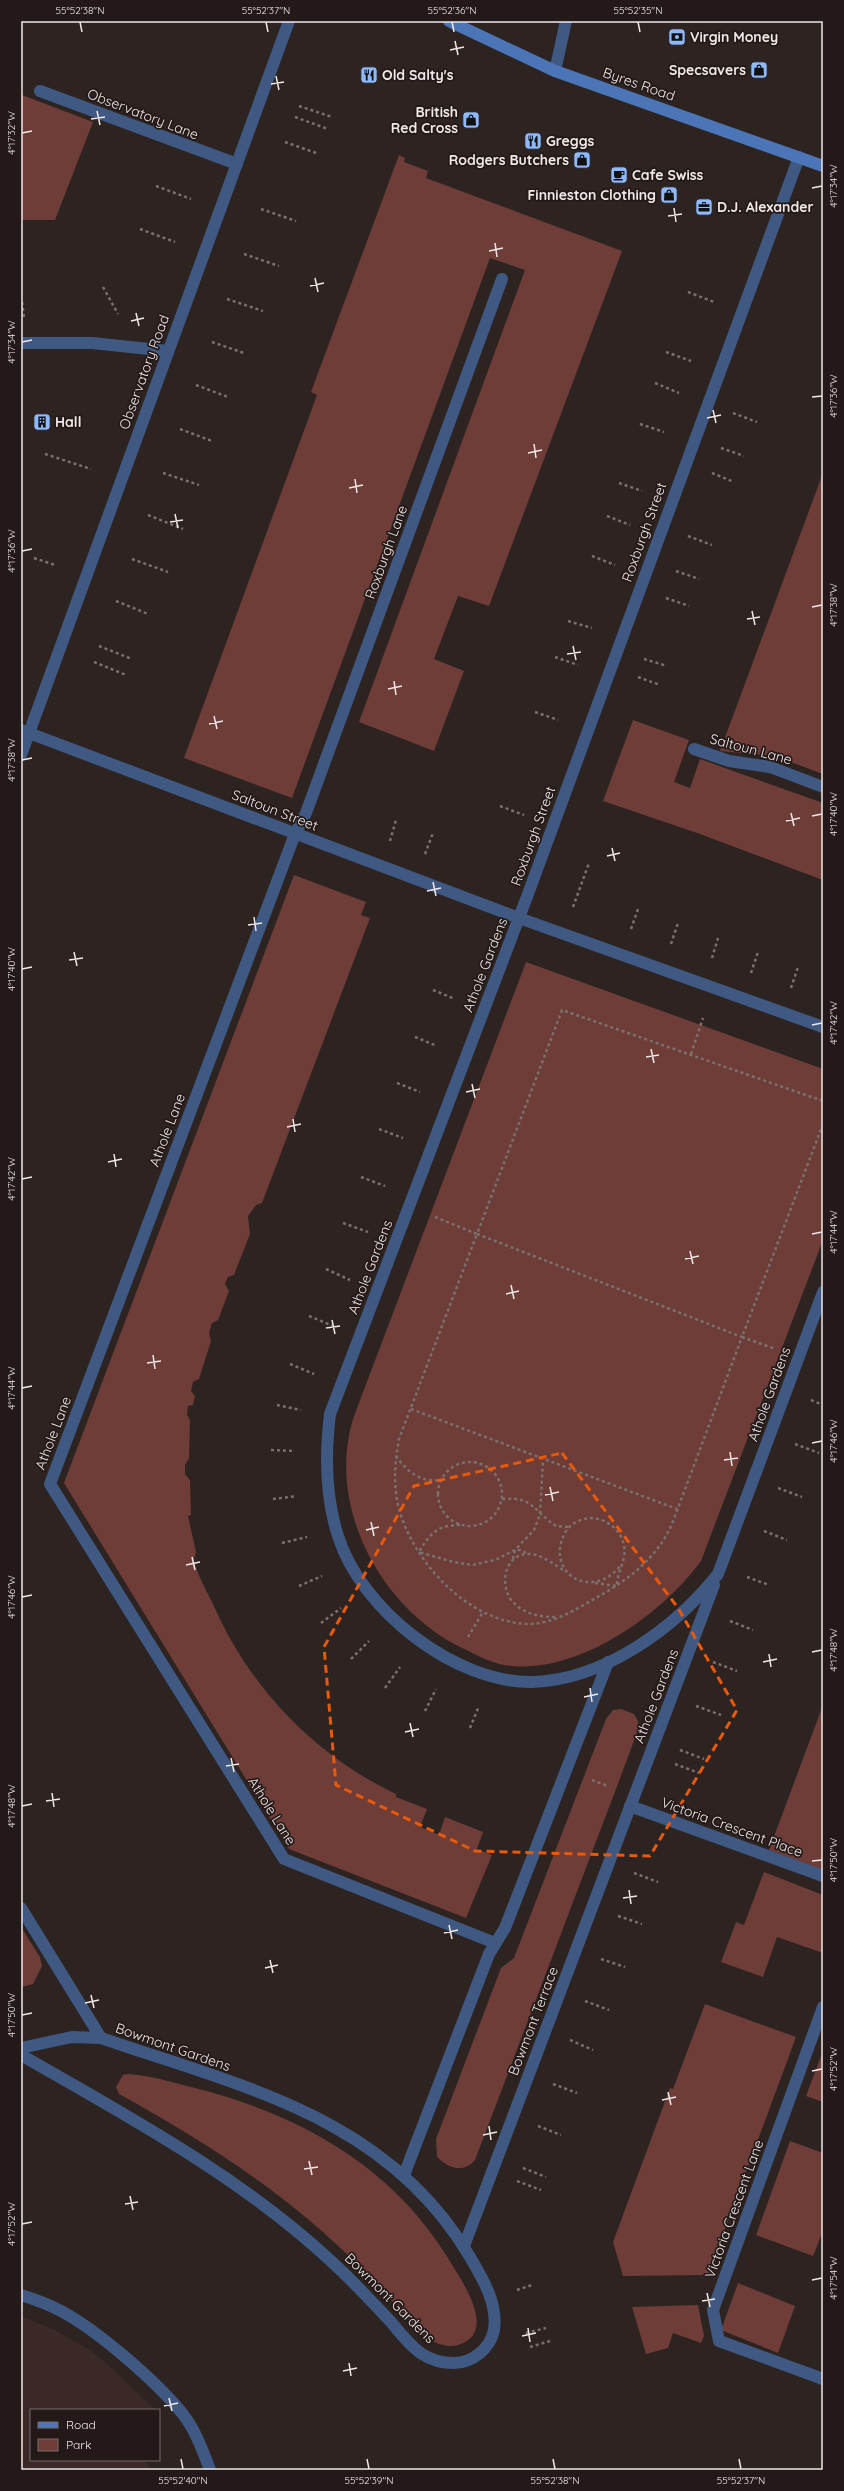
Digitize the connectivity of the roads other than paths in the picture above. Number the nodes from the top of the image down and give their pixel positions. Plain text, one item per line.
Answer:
1 (289, 21) edge
2 (449, 21) edge
3 (566, 21) edge
4 (555, 71) junction
5 (40, 91) dead end
6 (799, 157) junction
7 (237, 164) junction
8 (823, 166) edge
9 (502, 279) dead end
10 (21, 343) edge
11 (168, 351) junction
12 (25, 732) edge
13 (694, 749) dead end
14 (21, 755) edge
15 (823, 787) edge
16 (295, 834) junction
17 (519, 918) junction
18 (823, 1027) edge
19 (823, 1292) edge
20 (718, 1574) junction
21 (608, 1662) junction
22 (630, 1806) junction
23 (823, 1876) edge
24 (21, 1908) edge
25 (495, 1943) junction
26 (823, 2007) edge
27 (101, 2038) junction
28 (21, 2048) edge
29 (21, 2055) edge
30 (404, 2175) junction
31 (464, 2246) junction
32 (21, 2295) edge
33 (823, 2379) edge
34 (210, 2470) edge

1 - 7 street, Observatory Road
2 - 4 main road, Byres Road
3 - 4 street
4 - 6 main road, Byres Road
5 - 7 street, Observatory Lane
6 - 8 main road, Byres Road
6 - 17 street, Roxburgh Street
7 - 11 street, Observatory Road
9 - 16 street, Roxburgh Lane
10 - 11 street
11 - 12 street, Observatory Road
12 - 14 street, Observatory Road
12 - 16 street, Saltoun Street
13 - 15 street, Saltoun Lane
16 - 17 street, Saltoun Street
16 - 25 street, Athole Lane
17 - 18 street, Athole Gardens
17 - 21 street, Athole Gardens
19 - 20 street, Athole Gardens
20 - 21 street, Athole Gardens
20 - 22 street, Athole Gardens
21 - 25 street
22 - 23 street, Victoria Crescent Place
22 - 31 street, Bowmont Terrace
24 - 27 street
25 - 30 street
26 - 33 street, Victoria Crescent Lane
27 - 28 street, Bowmont Gardens
27 - 30 street, Bowmont Gardens
29 - 31 street, Bowmont Gardens
30 - 31 street, Bowmont Gardens
32 - 34 street

